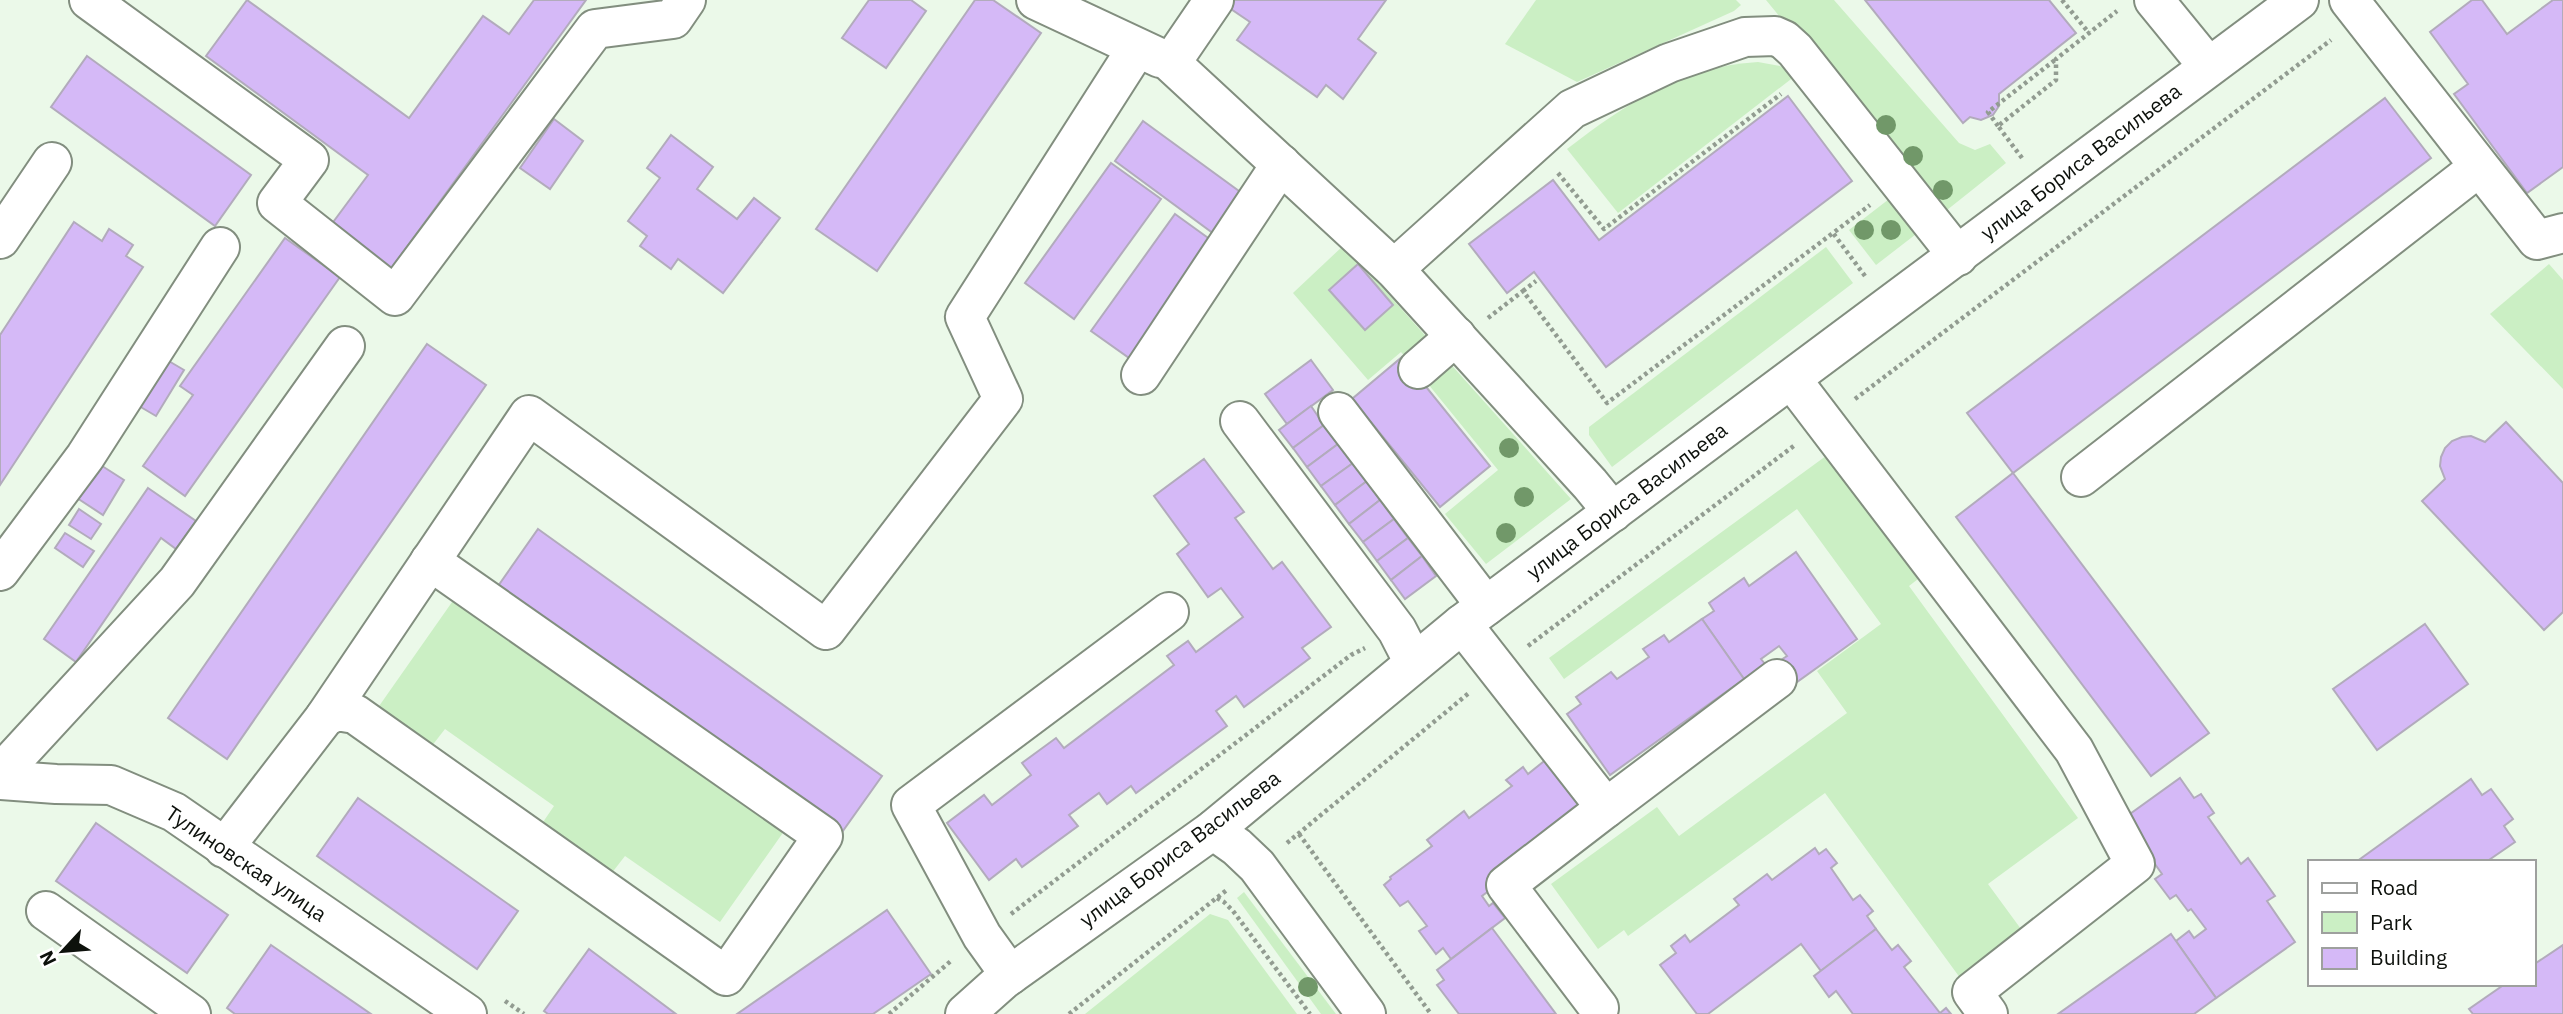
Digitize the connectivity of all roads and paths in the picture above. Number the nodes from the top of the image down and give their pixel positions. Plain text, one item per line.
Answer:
1 (89, 0) edge
2 (685, 0) edge
3 (1035, 0) edge
4 (1214, 0) edge
5 (2062, 0) edge
6 (2298, 0) edge
7 (2137, 4) edge
8 (2356, 8) edge
9 (2089, 33) junction
10 (1137, 48) junction
11 (2056, 59) junction
12 (1171, 64) junction
13 (2208, 66) junction
14 (1781, 93) dead end
15 (1998, 126) junction
16 (1533, 144) junction
17 (52, 162) dead end
18 (1281, 164) junction
19 (2029, 167) dead end
20 (2479, 167) junction
21 (1873, 203) dead end
22 (1833, 233) junction
23 (2563, 233) edge
24 (0, 239) edge
25 (220, 247) dead end
26 (1958, 256) junction
27 (1394, 269) junction
28 (1536, 281) dead end
29 (1872, 285) dead end
30 (1523, 290) junction
31 (1458, 338) junction
32 (345, 346) dead end
33 (1418, 369) dead end
34 (1141, 375) dead end
35 (1792, 380) junction
36 (1338, 412) dead end
37 (1240, 421) dead end
38 (1825, 422) junction
39 (2081, 477) dead end
40 (1613, 512) junction
41 (430, 561) junction
42 (0, 571) edge
43 (1170, 612) dead end
44 (1474, 615) junction
45 (1414, 663) junction
46 (1497, 669) junction
47 (1777, 679) dead end
48 (325, 717) junction
49 (0, 774) edge
50 (0, 780) edge
51 (1606, 808) junction
52 (1213, 830) junction
53 (1299, 834) junction
54 (224, 848) junction
55 (1257, 866) junction
56 (1217, 898) junction
57 (46, 911) dead end
58 (1010, 975) junction
59 (1599, 1012) edge
60 (191, 1014) edge
61 (467, 1014) edge
62 (965, 1014) edge
63 (1069, 1014) edge
64 (1310, 1014) edge
65 (1366, 1014) edge
66 (1431, 1014) edge
67 (1988, 1014) edge

1 - 2 street
3 - 10 street
4 - 12 street
5 - 9 path
6 - 13 street, улица Бориса Васильева
7 - 9 path
7 - 13 street
8 - 20 street
8 - 38 path
9 - 11 path
10 - 12 street
10 - 41 street
11 - 15 path
11 - 15 path
12 - 18 street
13 - 26 street, улица Бориса Васильева
14 - 16 path
15 - 19 path
16 - 26 street
16 - 27 street
17 - 24 street
18 - 27 street
18 - 34 street
20 - 23 street
20 - 39 street
21 - 22 path
22 - 29 path
22 - 30 path
25 - 42 street
26 - 35 street, улица Бориса Васильева
27 - 31 street
28 - 30 path
30 - 31 path
31 - 33 street
31 - 40 street
32 - 49 street
35 - 38 street
35 - 40 street, улица Бориса Васильева
36 - 44 street
37 - 45 street
38 - 46 path
38 - 67 street
40 - 44 street, улица Бориса Васильева
41 - 48 street
41 - 48 street
43 - 58 street
44 - 45 street, улица Бориса Васильева
44 - 46 street
45 - 52 street, улица Бориса Васильева
46 - 51 street
46 - 53 path
47 - 51 street
48 - 54 street
50 - 54 street, Тулиновская улица
51 - 59 street
52 - 55 street
52 - 58 street, улица Бориса Васильева
53 - 55 path
53 - 66 path
54 - 61 street, Тулиновская улица
55 - 56 path
55 - 65 street
56 - 63 path
56 - 64 path
57 - 60 street
58 - 62 street, улица Бориса Васильева

